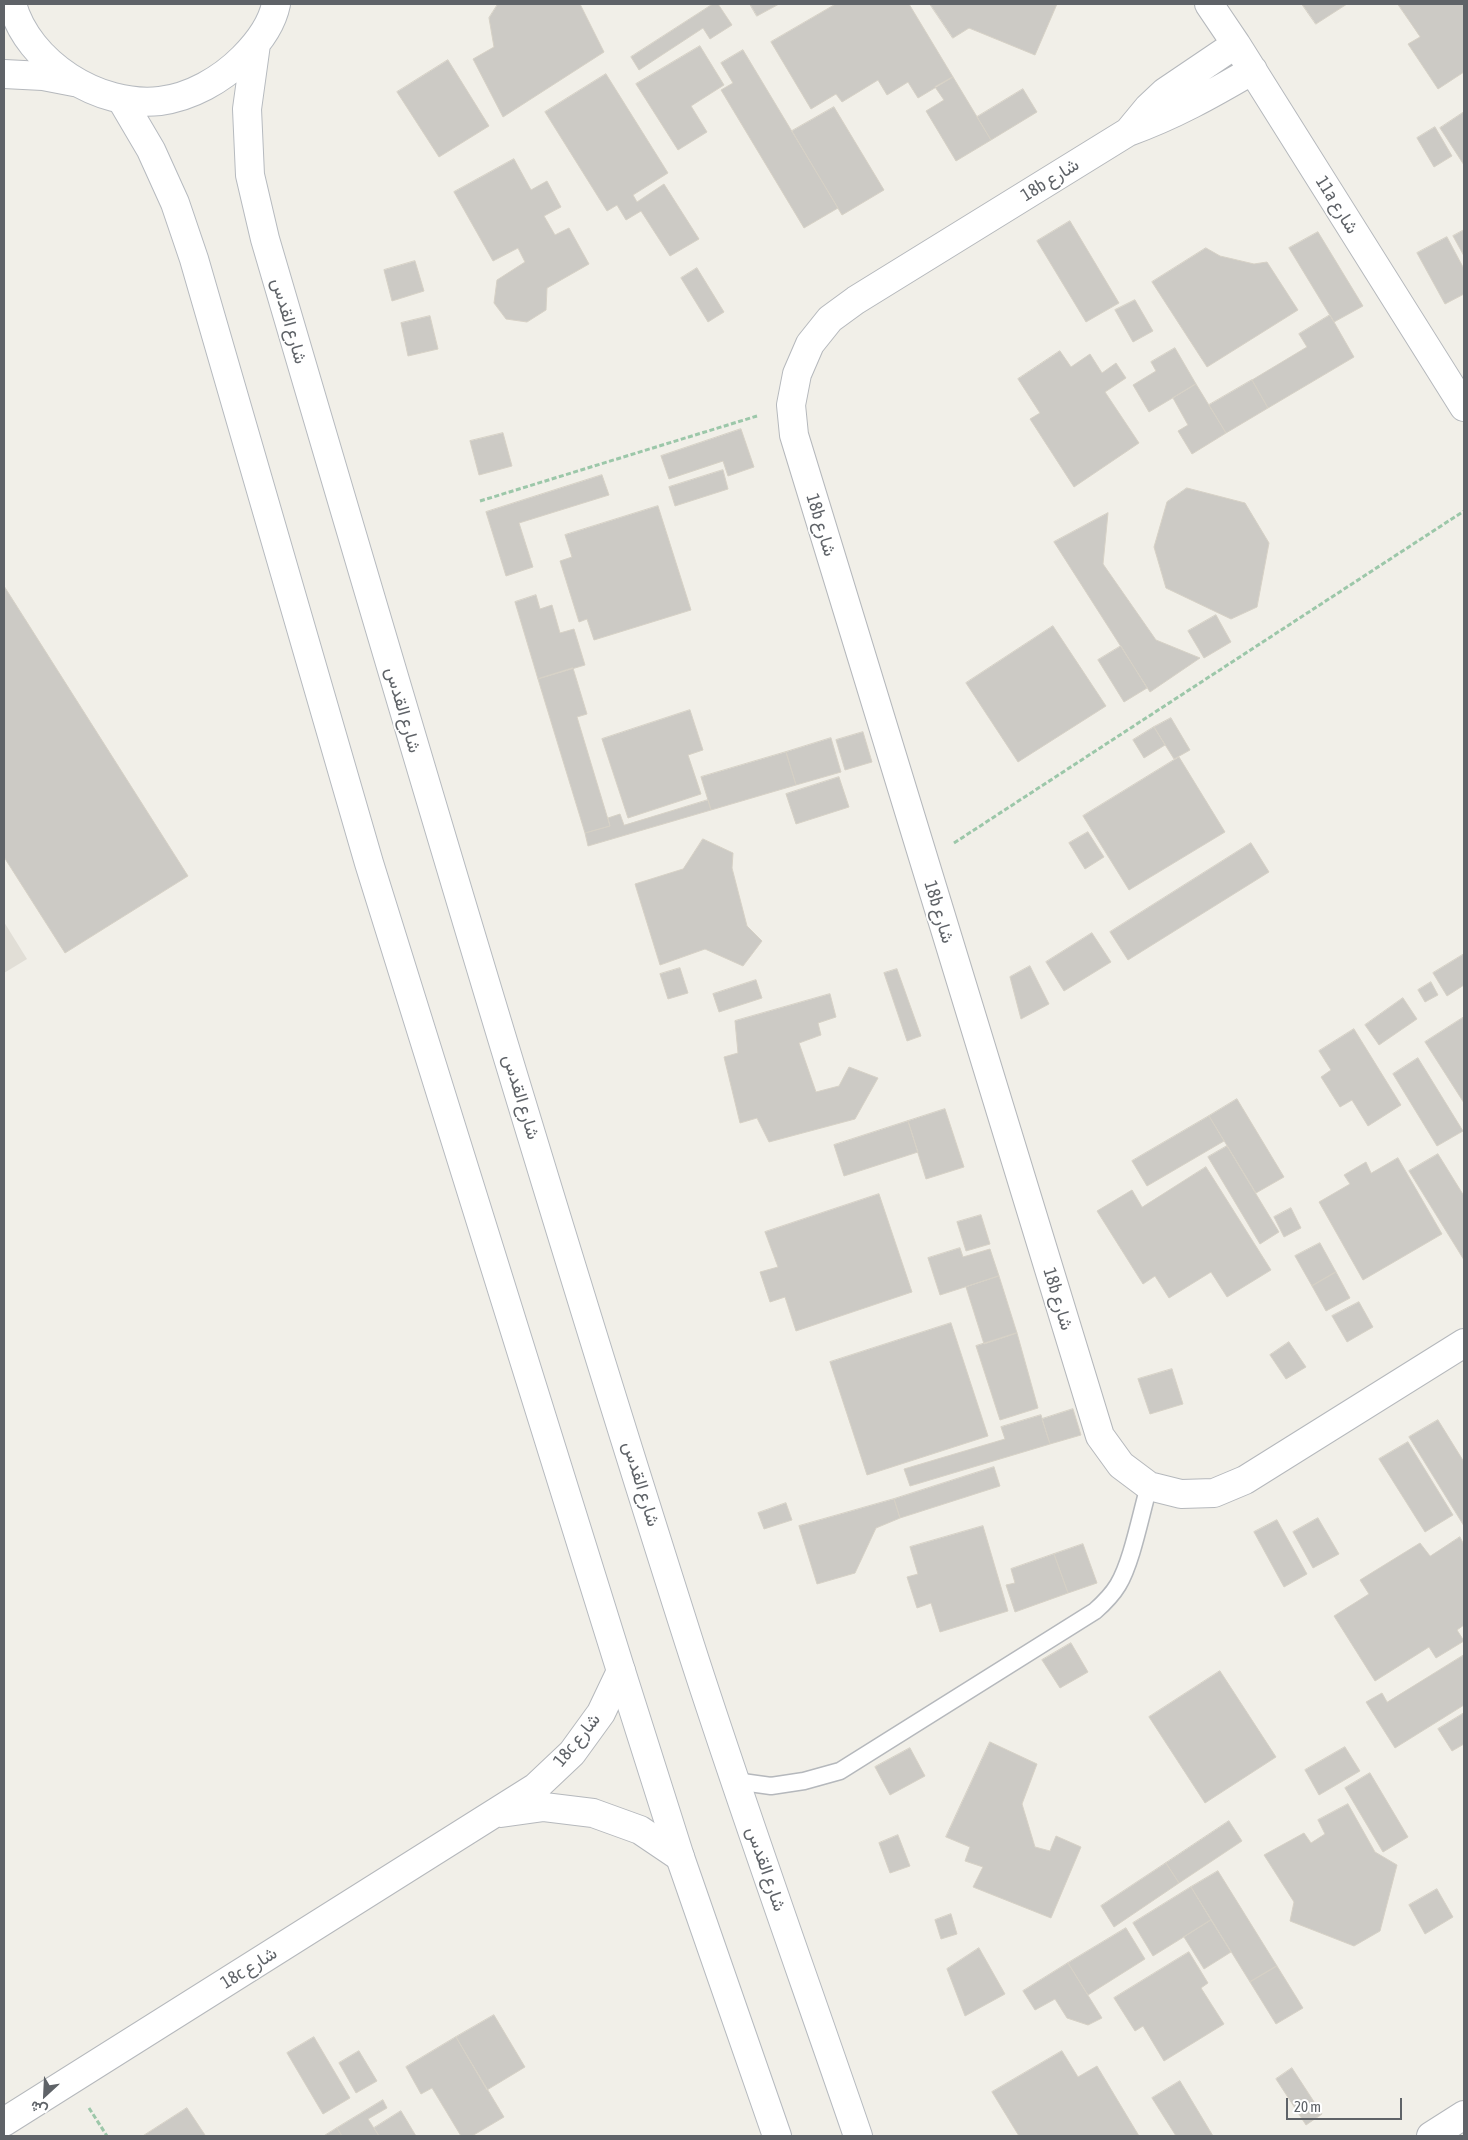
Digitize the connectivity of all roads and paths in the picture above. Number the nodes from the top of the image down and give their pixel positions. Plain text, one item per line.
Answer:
1 (12, 4) edge
2 (1209, 4) edge
3 (277, 5) edge
4 (256, 44) junction
5 (1236, 44) junction
6 (1252, 70) junction
7 (4, 74) edge
8 (74, 82) junction
9 (121, 99) junction
10 (1128, 132) junction
11 (791, 405) junction
12 (1464, 407) edge
13 (480, 501) dead end
14 (1464, 511) edge
15 (924, 863) junction
16 (1464, 1343) edge
17 (1149, 1486) junction
18 (621, 1671) junction
19 (735, 1781) junction
20 (495, 1814) junction
21 (680, 1857) junction
22 (1464, 2115) edge
23 (4, 2122) edge
24 (777, 2136) edge
25 (858, 2136) edge
26 (1431, 2136) edge

1 - 8 main road
2 - 5 main road, 11a شارع
3 - 4 main road
4 - 9 main road
4 - 19 main road, شارع القدس
5 - 6 main road, 11a شارع
5 - 10 main road, 18b شارع
6 - 10 main road, 18b شارع
6 - 12 main road, 11a شارع
7 - 8 main road
8 - 9 main road
9 - 18 main road
10 - 11 main road, 18b شارع
11 - 13 path
11 - 15 main road, 18b شارع
14 - 15 path
15 - 17 main road, 18b شارع
16 - 17 main road, 18b شارع
17 - 19 lane
18 - 20 main road, 18c شارع
18 - 21 main road
19 - 25 main road, شارع القدس
20 - 21 main road, 18c شارع
20 - 23 main road, 18c شارع
21 - 24 main road
22 - 26 main road

